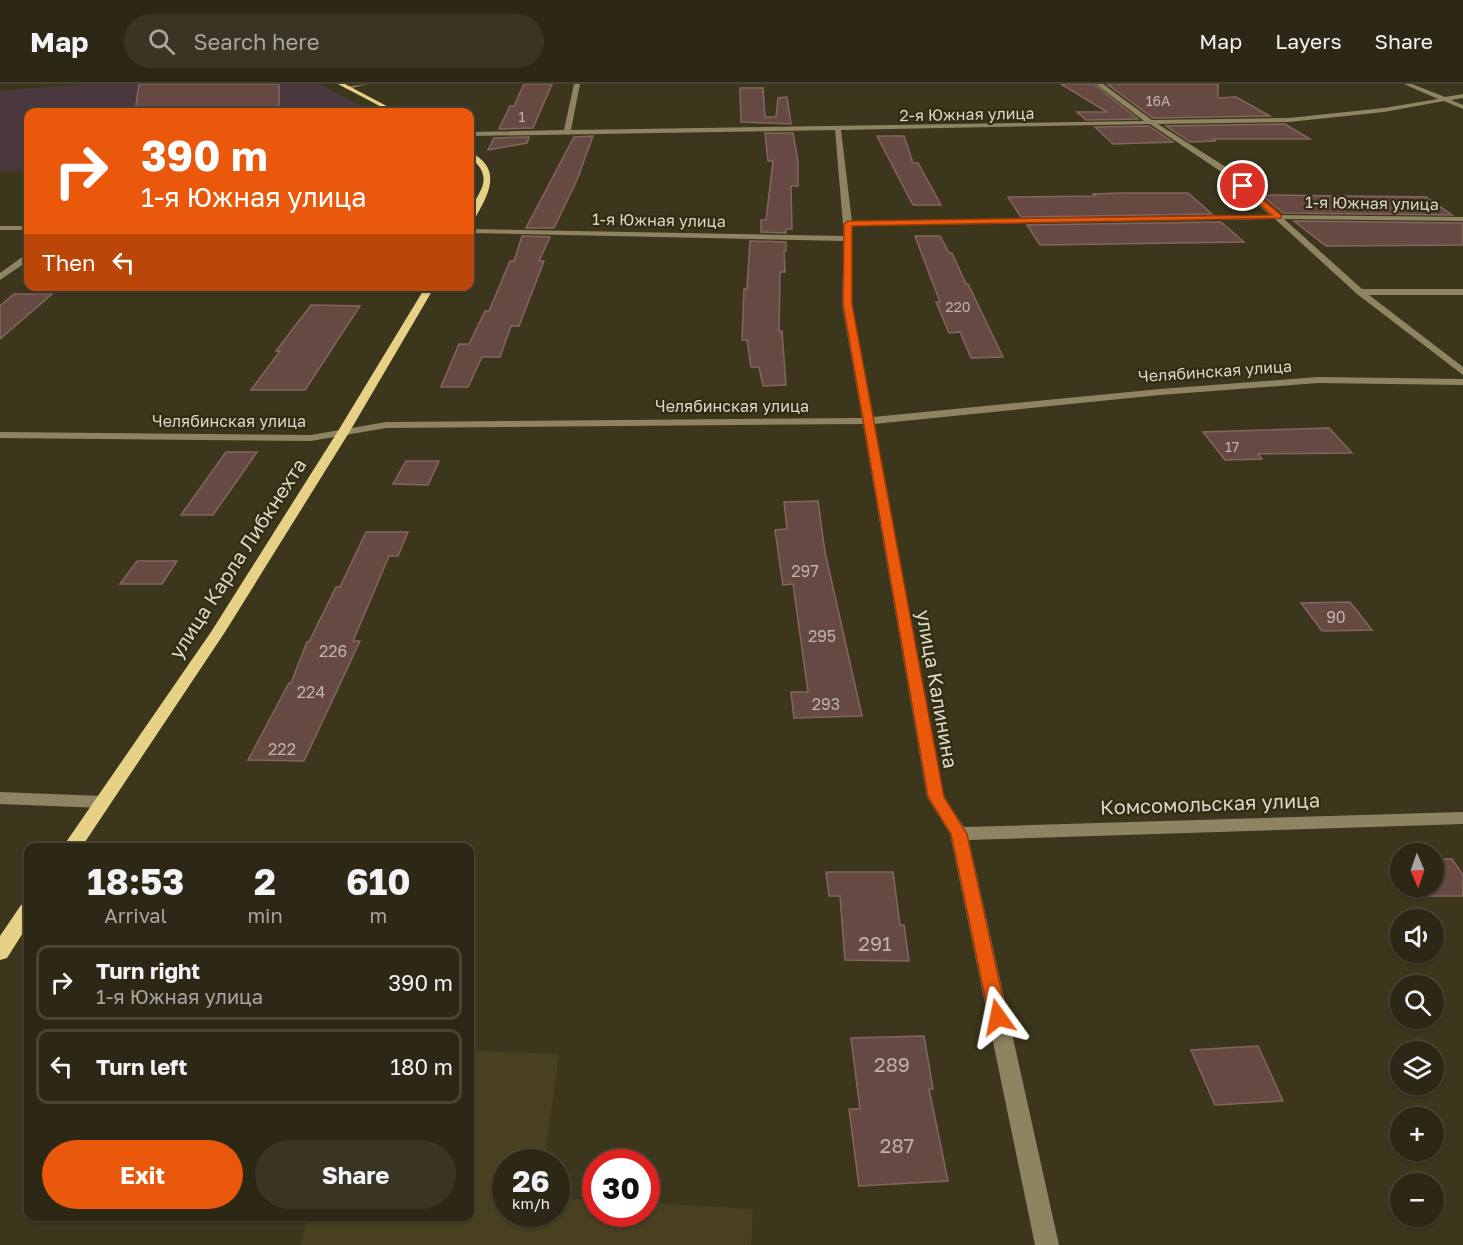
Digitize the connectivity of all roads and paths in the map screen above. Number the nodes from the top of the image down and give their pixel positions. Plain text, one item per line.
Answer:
1 (365, 84) edge
2 (577, 84) edge
3 (1099, 84) edge
4 (1407, 84) edge
5 (344, 86) edge
6 (1463, 96) edge
7 (1446, 98) junction
8 (1463, 106) edge
9 (387, 108) edge
10 (1155, 124) junction
11 (838, 130) junction
12 (567, 132) junction
13 (474, 134) edge
14 (474, 157) edge
15 (474, 212) edge
16 (1278, 217) junction
17 (1463, 219) edge
18 (0, 228) edge
19 (24, 228) edge
20 (474, 231) edge
21 (848, 231) junction
22 (24, 260) edge
23 (0, 277) edge
24 (428, 291) edge
25 (1360, 292) junction
26 (1463, 292) edge
27 (1463, 372) edge
28 (1463, 382) edge
29 (869, 421) junction
30 (344, 431) junction
31 (0, 435) edge
32 (0, 798) edge
33 (102, 802) junction
34 (1463, 818) edge
35 (959, 834) junction
36 (74, 843) edge
37 (24, 916) edge
38 (0, 952) edge
39 (1047, 1245) edge

1 - 5 street
2 - 12 street
3 - 10 street
4 - 7 street
5 - 9 main road
6 - 7 street, 2-я Южная улица
7 - 8 street
7 - 10 street, 2-я Южная улица
10 - 11 street, 2-я Южная улица
10 - 16 street
11 - 12 street, 2-я Южная улица
11 - 21 street, улица Калинина
12 - 13 street, 2-я Южная улица
14 - 15 main road
16 - 17 street, 1-я Южная улица
16 - 21 street, 1-я Южная улица
16 - 25 street
18 - 19 street
20 - 21 street, 1-я Южная улица
21 - 29 street, улица Калинина
22 - 23 street
24 - 30 main road, улица Карла Либкнехта
25 - 26 street
25 - 27 street
28 - 29 street, Челябинская улица
29 - 30 street, Челябинская улица
29 - 35 street, улица Калинина
30 - 31 street, Челябинская улица
30 - 33 main road, улица Карла Либкнехта
32 - 33 street
33 - 36 main road, улица Карла Либкнехта
34 - 35 street, Комсомольская улица
35 - 39 street, улица Калинина
37 - 38 main road

